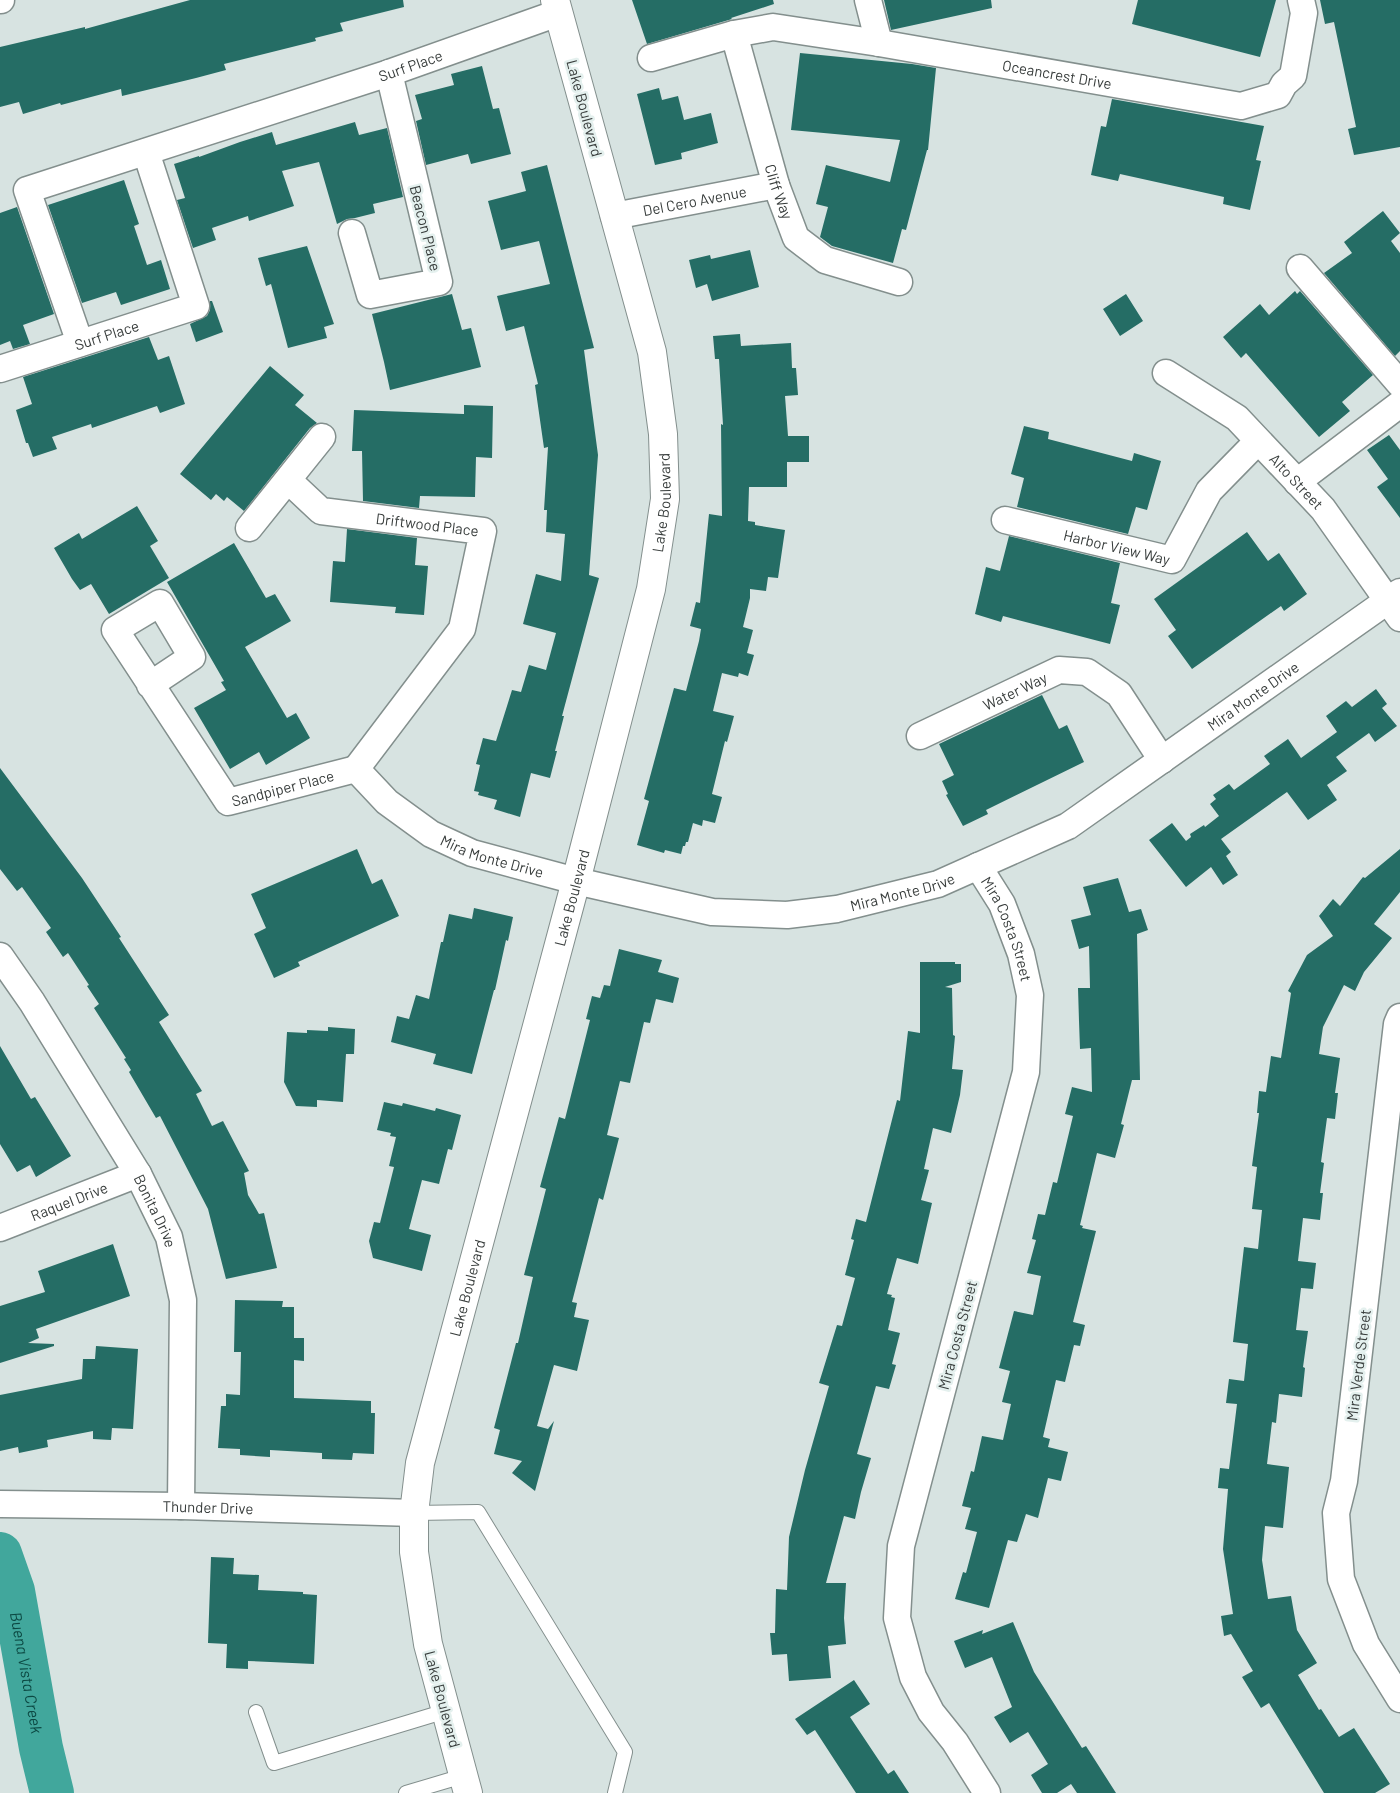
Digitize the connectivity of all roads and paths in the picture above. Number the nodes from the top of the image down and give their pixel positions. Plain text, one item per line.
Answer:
1 (868, 0) edge
2 (1301, 0) edge
3 (556, 6) edge
4 (734, 34) junction
5 (879, 43) junction
6 (652, 58) dead end
7 (389, 73) junction
8 (146, 152) junction
9 (776, 185) junction
10 (614, 216) junction
11 (352, 233) dead end
12 (1300, 268) dead end
13 (899, 282) dead end
14 (80, 343) junction
15 (0, 369) edge
16 (1166, 373) dead end
17 (1400, 384) edge
18 (1400, 404) edge
19 (322, 437) dead end
20 (1258, 440) junction
21 (288, 481) junction
22 (1297, 482) junction
23 (1005, 520) dead end
24 (249, 528) dead end
25 (1396, 603) edge
26 (150, 685) dead end
27 (920, 736) dead end
28 (1162, 760) junction
29 (356, 769) junction
30 (978, 866) junction
31 (576, 881) junction
32 (0, 956) edge
33 (1400, 1017) edge
34 (138, 1174) junction
35 (0, 1228) edge
36 (2, 1504) edge
37 (180, 1506) junction
38 (414, 1513) junction
39 (1400, 1699) edge
40 (446, 1711) junction
41 (256, 1712) dead end
42 (466, 1784) edge
43 (406, 1793) edge
44 (615, 1793) edge
45 (987, 1793) edge

1 - 5 street
2 - 5 street, Oceancrest Drive
3 - 7 street, Surf Place
3 - 10 main road, Lake Boulevard
4 - 5 street, Oceancrest Drive
4 - 6 street, Oceancrest Drive
4 - 9 street, Cliff Way
7 - 8 street, Surf Place
7 - 11 street, Beacon Place
8 - 14 street, Surf Place
8 - 14 street, Surf Place
9 - 10 street, Del Cero Avenue
9 - 13 street, Cliff Way
10 - 31 main road, Lake Boulevard
12 - 17 street
14 - 15 street
16 - 20 street, Alto Street
18 - 22 street
19 - 21 street
20 - 22 street, Alto Street
20 - 23 street, Harbor View Way
21 - 24 street
21 - 29 street, Driftwood Place
22 - 25 street, Alto Street
25 - 28 street, Mira Monte Drive
26 - 29 street, Sandpiper Place
27 - 28 street, Water Way
28 - 30 street, Mira Monte Drive
29 - 31 street, Mira Monte Drive
30 - 31 street, Mira Monte Drive
30 - 45 street, Mira Costa Street
31 - 38 main road, Lake Boulevard
32 - 34 street, Bonita Drive
33 - 39 street, Mira Verde Street
34 - 35 street, Raquel Drive
34 - 37 street, Bonita Drive
36 - 37 street, Thunder Drive
37 - 38 street, Thunder Drive
38 - 40 main road, Lake Boulevard
38 - 44 lane
40 - 41 lane
40 - 42 main road, Lake Boulevard
42 - 43 lane

